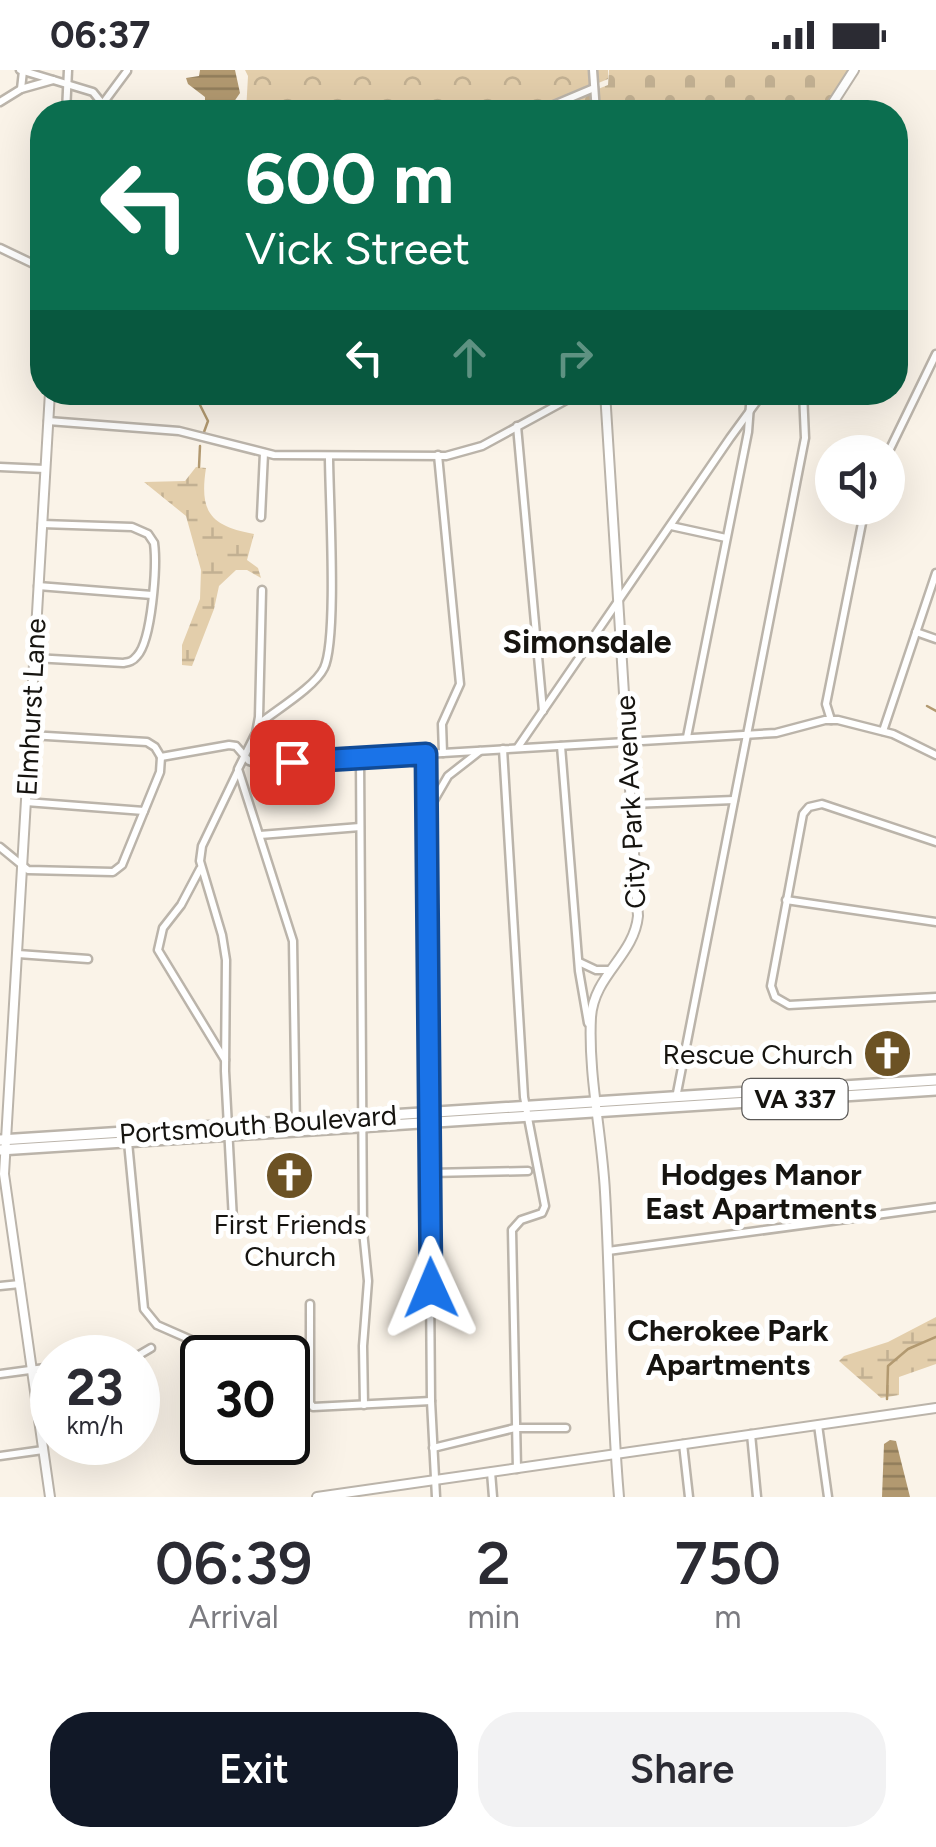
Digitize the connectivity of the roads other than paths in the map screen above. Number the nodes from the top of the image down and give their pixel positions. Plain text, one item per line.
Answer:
1 (22, 70) edge
2 (68, 70) edge
3 (594, 70) edge
4 (854, 70) edge
5 (127, 71) edge
6 (54, 80) junction
7 (68, 83) junction
8 (594, 88) junction
9 (20, 89) junction
10 (67, 100) edge
11 (102, 100) edge
12 (105, 100) edge
13 (566, 100) edge
14 (595, 100) edge
15 (835, 100) edge
16 (0, 102) edge
17 (0, 248) edge
18 (30, 262) edge
19 (936, 354) edge
20 (49, 405) edge
21 (557, 405) edge
22 (606, 405) edge
23 (752, 405) edge
24 (755, 405) edge
25 (804, 405) edge
26 (752, 409) junction
27 (48, 420) junction
28 (518, 426) junction
29 (896, 435) edge
30 (264, 454) junction
31 (329, 456) junction
32 (438, 456) junction
33 (0, 467) edge
34 (45, 468) junction
35 (261, 517) dead end
36 (42, 524) junction
37 (862, 525) edge
38 (671, 526) junction
39 (726, 538) junction
40 (936, 573) edge
41 (38, 586) junction
42 (262, 590) dead end
43 (152, 595) junction
44 (618, 604) junction
45 (916, 632) junction
46 (936, 639) edge
47 (34, 658) junction
48 (543, 712) junction
49 (831, 720) junction
50 (258, 724) junction
51 (883, 731) junction
52 (30, 734) junction
53 (746, 734) junction
54 (687, 738) junction
55 (627, 743) junction
56 (561, 746) junction
57 (518, 748) junction
58 (503, 749) junction
59 (480, 751) junction
60 (443, 753) junction
61 (426, 754) junction
62 (936, 755) edge
63 (246, 756) junction
64 (161, 757) junction
65 (360, 758) junction
66 (238, 770) junction
67 (734, 800) junction
68 (26, 802) junction
69 (631, 804) junction
70 (144, 812) junction
71 (426, 814) junction
72 (360, 827) junction
73 (260, 835) junction
74 (936, 842) edge
75 (0, 847) edge
76 (22, 866) junction
77 (200, 869) junction
78 (786, 900) junction
79 (936, 922) edge
80 (18, 954) junction
81 (88, 958) dead end
82 (578, 961) junction
83 (610, 970) junction
84 (936, 997) edge
85 (592, 1035) junction
86 (226, 1060) junction
87 (936, 1080) edge
88 (936, 1090) edge
89 (675, 1102) junction
90 (597, 1106) junction
91 (528, 1111) junction
92 (429, 1118) junction
93 (362, 1122) junction
94 (296, 1126) junction
95 (228, 1130) junction
96 (126, 1137) junction
97 (3, 1145) edge
98 (528, 1171) dead end
99 (430, 1174) junction
100 (936, 1208) edge
101 (233, 1220) dead end
102 (608, 1250) junction
103 (20, 1284) junction
104 (0, 1286) edge
105 (310, 1304) dead end
106 (180, 1335) edge
107 (30, 1355) edge
108 (30, 1369) edge
109 (0, 1374) edge
110 (431, 1401) junction
111 (364, 1405) junction
112 (936, 1408) edge
113 (818, 1425) junction
114 (515, 1428) junction
115 (566, 1428) dead end
116 (751, 1434) junction
117 (684, 1444) junction
118 (433, 1448) junction
119 (30, 1452) edge
120 (615, 1454) junction
121 (0, 1456) edge
122 (45, 1465) edge
123 (517, 1468) junction
124 (491, 1472) junction
125 (435, 1481) junction
126 (348, 1495) edge
127 (50, 1497) edge
128 (317, 1497) edge
129 (436, 1497) edge
130 (494, 1497) edge
131 (619, 1497) edge
132 (689, 1497) edge
133 (756, 1497) edge
134 (828, 1497) edge

1 - 6 street
1 - 9 street
2 - 7 street
3 - 8 street
4 - 15 street
5 - 12 street
6 - 7 street
6 - 9 street
7 - 10 street
7 - 11 street
8 - 13 street
8 - 14 street
9 - 16 street
17 - 18 street
19 - 29 street
20 - 27 street, Elmhurst Lane
21 - 28 street
22 - 44 street, City Park Avenue
23 - 26 street
24 - 26 street
25 - 53 street
26 - 38 street
26 - 39 street
27 - 30 street
27 - 34 street, Elmhurst Lane
28 - 32 street
28 - 48 street
30 - 31 street
30 - 35 street
31 - 32 street
31 - 50 street
32 - 60 street
33 - 34 street
34 - 36 street, Elmhurst Lane
36 - 41 street, Elmhurst Lane
36 - 43 street
37 - 49 street
38 - 39 street
38 - 44 street
39 - 54 street
40 - 45 street
41 - 43 street
41 - 47 street, Elmhurst Lane
42 - 50 street
43 - 47 street
44 - 48 street
44 - 55 street, City Park Avenue
45 - 46 street
45 - 51 street
47 - 52 street, Elmhurst Lane
48 - 57 street
49 - 51 street
49 - 53 street
50 - 63 street
51 - 62 street
52 - 64 street
52 - 68 street, Elmhurst Lane
53 - 54 street
53 - 67 street
54 - 55 street
55 - 56 street
55 - 69 street, City Park Avenue
56 - 57 street
56 - 82 street
57 - 58 street
58 - 59 street
58 - 91 street
59 - 60 street
59 - 71 street
60 - 61 street
61 - 65 street
61 - 71 street
63 - 64 street
63 - 65 street
63 - 66 street
64 - 70 street
65 - 72 street
66 - 73 street
66 - 77 street
67 - 69 street
67 - 89 street
68 - 70 street
68 - 76 street, Elmhurst Lane
69 - 83 street, City Park Avenue
70 - 76 street
71 - 92 street
72 - 73 street
72 - 93 street
73 - 94 street
74 - 78 street
75 - 76 street
76 - 80 street, Elmhurst Lane
77 - 86 street
77 - 86 street
78 - 79 street
78 - 84 street
80 - 81 street
80 - 97 street, Elmhurst Lane
82 - 83 street
82 - 85 street
83 - 85 street, City Park Avenue
85 - 90 street, City Park Avenue
86 - 95 street
87 - 89 main road, Portsmouth Boulevard / VA 337
88 - 89 main road, Portsmouth Boulevard / VA 337
89 - 90 main road, Portsmouth Boulevard / VA 337
90 - 91 main road, Portsmouth Boulevard / VA 337
90 - 102 street, City Park Avenue
91 - 92 main road, Portsmouth Boulevard / VA 337
91 - 114 street
92 - 93 main road, Portsmouth Boulevard / VA 337
92 - 99 street
93 - 94 main road, Portsmouth Boulevard / VA 337
93 - 111 street
94 - 95 main road, Portsmouth Boulevard / VA 337
95 - 96 main road, Portsmouth Boulevard / VA 337
95 - 101 street
96 - 97 main road, Portsmouth Boulevard / VA 337
96 - 106 street
97 - 103 street, Elmhurst Lane
98 - 99 street
99 - 110 street
100 - 102 street
102 - 120 street, City Park Avenue
103 - 104 street
103 - 107 street, Elmhurst Lane
105 - 111 street
108 - 109 street
110 - 111 street
110 - 118 street
112 - 113 street
113 - 116 street
113 - 134 street
114 - 115 street
114 - 118 street
114 - 123 street
116 - 117 street
116 - 133 street
117 - 120 street
117 - 132 street
118 - 125 street
119 - 121 street
120 - 123 street
120 - 131 street, City Park Avenue
122 - 127 street, Elmhurst Lane
123 - 124 street
124 - 125 street
124 - 130 street
125 - 126 street
125 - 129 street
126 - 128 street

